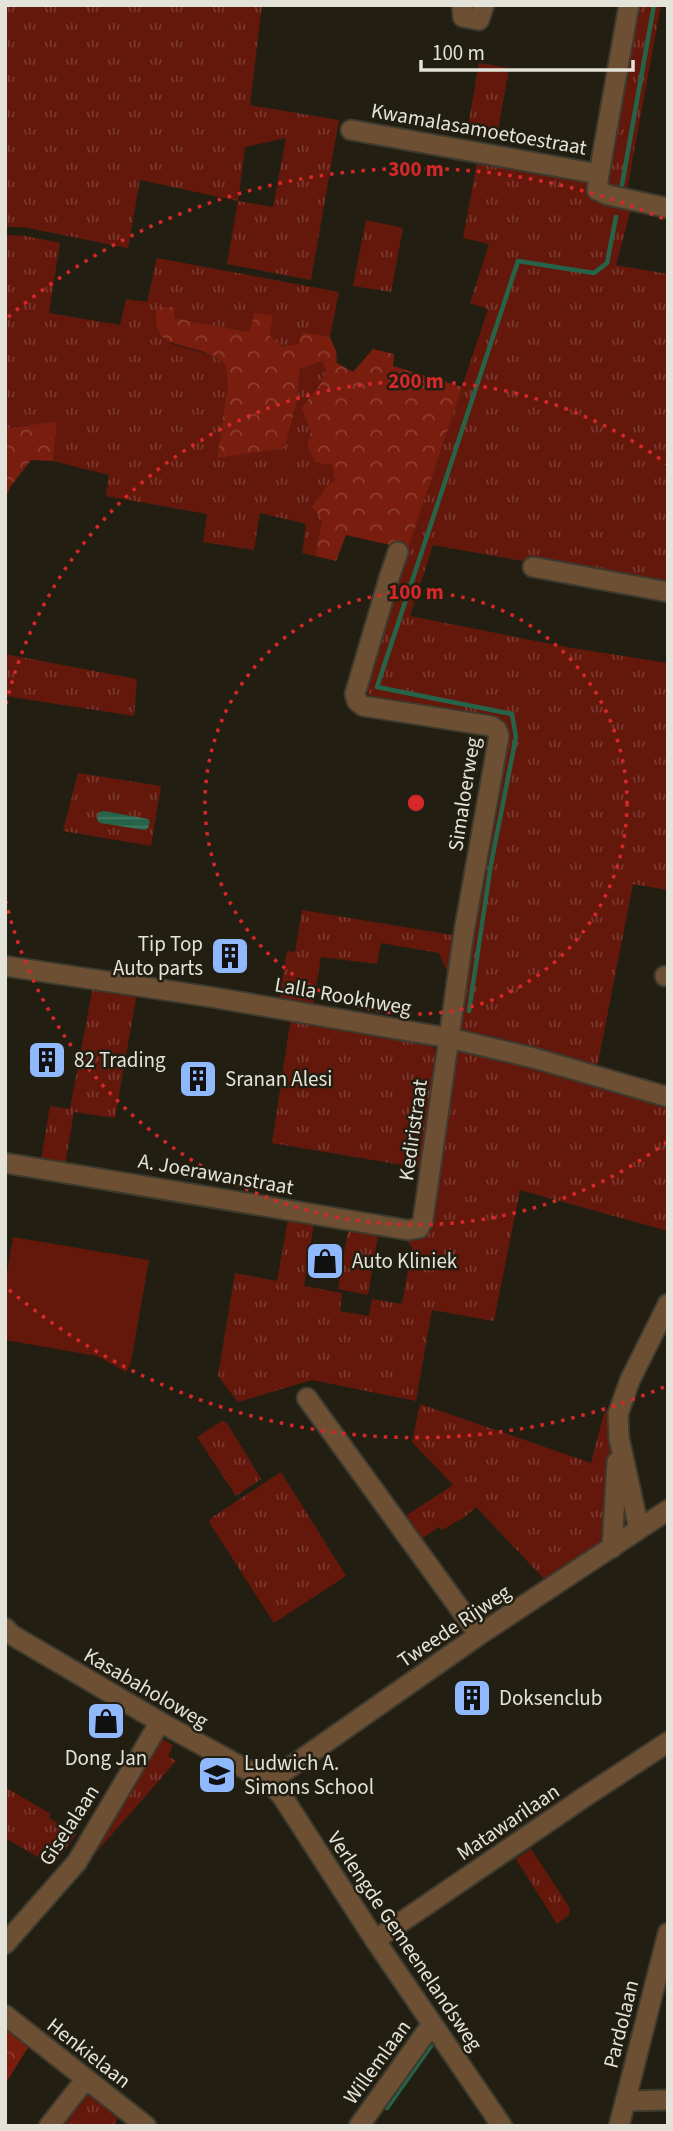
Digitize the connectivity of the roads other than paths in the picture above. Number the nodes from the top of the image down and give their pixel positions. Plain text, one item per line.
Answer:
1 (462, 5) edge
2 (484, 5) edge
3 (629, 5) edge
4 (351, 130) dead end
5 (598, 182) junction
6 (668, 208) edge
7 (398, 552) dead end
8 (533, 567) dead end
9 (668, 592) edge
10 (5, 966) edge
11 (449, 1038) junction
12 (668, 1097) edge
13 (5, 1163) edge
14 (419, 1228) joint
15 (668, 1304) edge
16 (307, 1398) dead end
17 (619, 1438) junction
18 (668, 1510) edge
19 (639, 1528) junction
20 (612, 1548) junction
21 (5, 1628) edge
22 (479, 1635) junction
23 (160, 1722) junction
24 (668, 1742) edge
25 (269, 1782) junction
26 (668, 1933) edge
27 (375, 1940) junction
28 (5, 1944) edge
29 (5, 2015) edge
30 (432, 2024) junction
31 (85, 2080) junction
32 (668, 2100) edge
33 (625, 2101) junction
34 (49, 2126) edge
35 (146, 2126) edge
36 (359, 2126) edge
37 (502, 2126) edge
38 (619, 2126) edge

1 - 2 street
3 - 5 street
4 - 5 street, Kwamalasamoetoestraat
5 - 6 street, Kwamalasamoetoestraat
7 - 11 street, Simaloerweg
8 - 9 street
10 - 11 street, Lalla Rookhweg
11 - 12 street, Lalla Rookhweg
11 - 14 street, Kediristraat
13 - 14 street, A. Joerawanstraat
15 - 17 street
16 - 22 street
17 - 19 street
17 - 20 street
18 - 19 street, Tweede Rijweg
19 - 20 street, Tweede Rijweg
20 - 22 street, Tweede Rijweg
21 - 23 street, Kasabaholoweg
22 - 25 street, Tweede Rijweg
23 - 25 street, Kasabaholoweg
23 - 28 street, Giselalaan
24 - 27 street, Matawarilaan
25 - 27 street, Verlengde Gemeenelandsweg
26 - 33 street, Pardolaan
27 - 30 street, Verlengde Gemeenelandsweg
29 - 31 street, Henkielaan
30 - 36 street, Willemlaan
30 - 37 street, Verlengde Gemeenelandsweg
31 - 34 street
31 - 35 street, Henkielaan
32 - 33 street
33 - 38 street, Pardolaan

